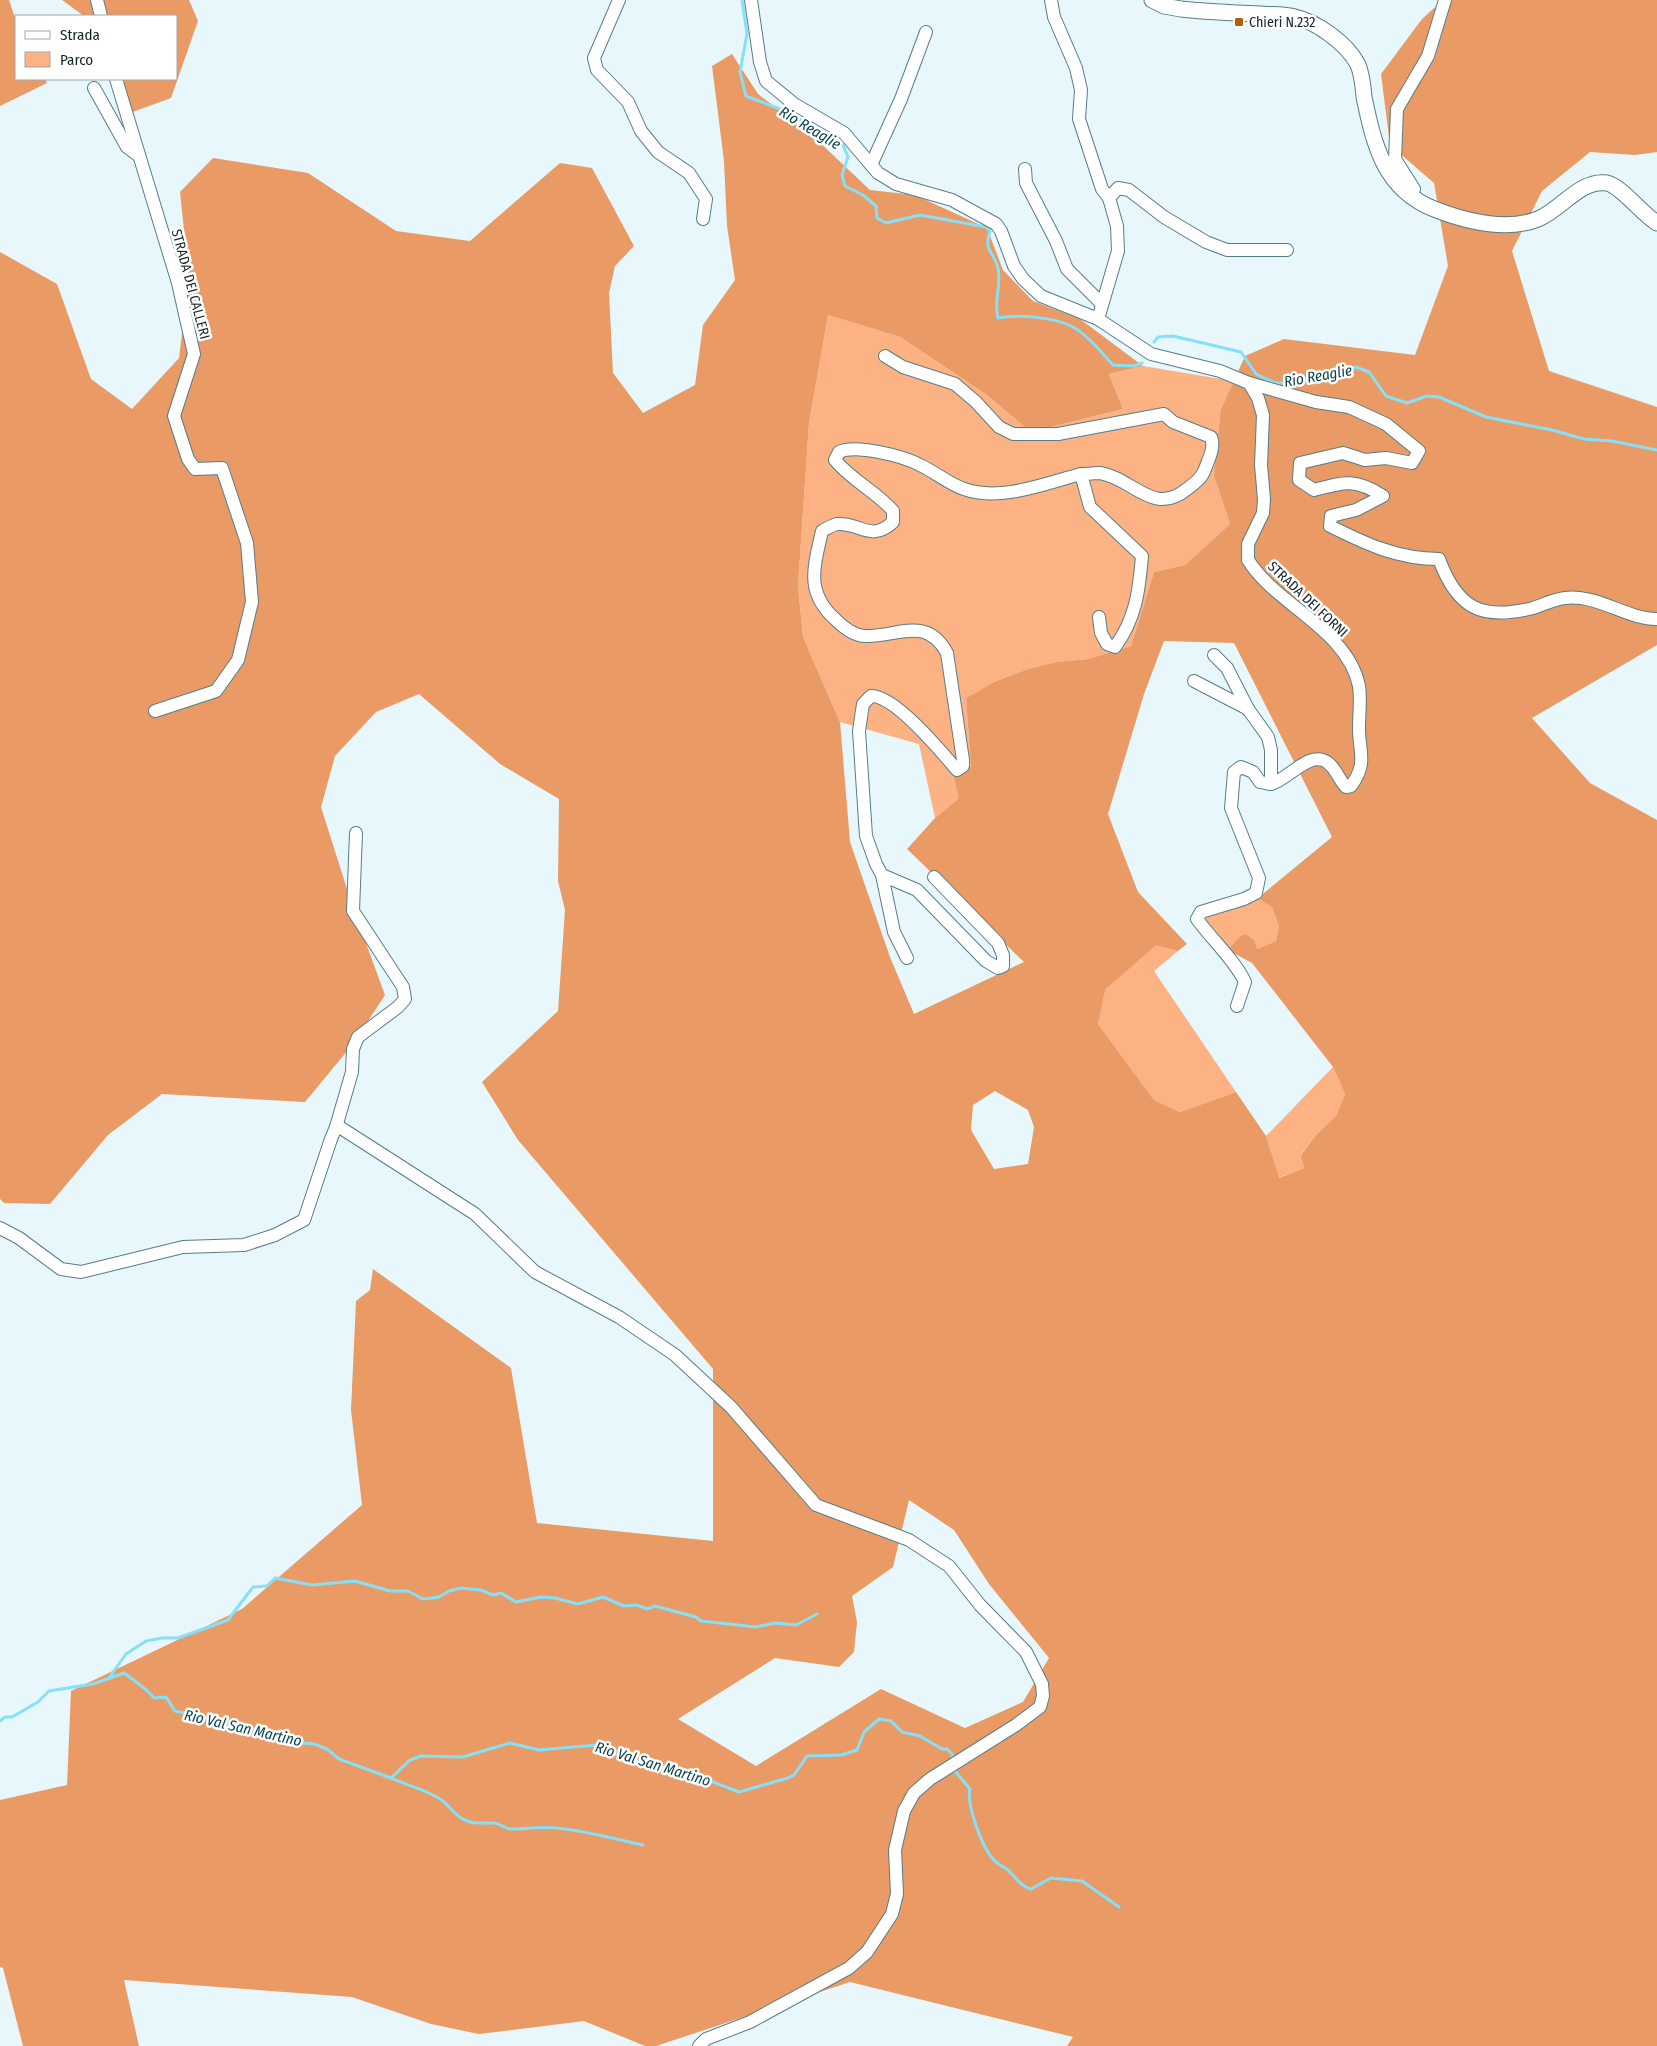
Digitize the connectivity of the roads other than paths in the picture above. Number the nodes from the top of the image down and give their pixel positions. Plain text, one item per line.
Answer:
1 (97, 0) edge
2 (619, 0) edge
3 (751, 0) edge
4 (1051, 0) edge
5 (1152, 0) edge
6 (1445, 0) edge
7 (101, 15) edge
8 (926, 32) dead end
9 (116, 80) edge
10 (94, 88) dead end
11 (139, 156) junction
12 (871, 165) junction
13 (1026, 170) dead end
14 (1410, 197) junction
15 (1109, 198) junction
16 (703, 219) dead end
17 (1657, 223) edge
18 (1287, 250) dead end
19 (1102, 304) junction
20 (1098, 319) junction
21 (885, 356) dead end
22 (1250, 383) junction
23 (1081, 474) junction
24 (1100, 617) dead end
25 (1657, 619) edge
26 (1214, 655) dead end
27 (1194, 681) dead end
28 (1248, 709) junction
29 (155, 710) dead end
30 (1271, 784) junction
31 (356, 833) dead end
32 (882, 875) junction
33 (934, 878) dead end
34 (908, 958) dead end
35 (1237, 1006) dead end
36 (336, 1127) junction
37 (0, 1228) edge
38 (700, 2046) edge

1 - 7 street
2 - 16 street
3 - 12 street
4 - 15 street
5 - 14 main road
6 - 14 street
8 - 12 street
9 - 11 street, STRADA DEI CALLERI
10 - 11 street
11 - 29 street, STRADA DEI CALLERI
12 - 20 street
13 - 19 street
14 - 17 main road
15 - 18 street
15 - 19 street
19 - 20 street
20 - 22 street
21 - 23 street
22 - 25 street
22 - 30 street, STRADA DEI FORNI
23 - 24 street
23 - 32 street
26 - 28 street
27 - 28 street
28 - 30 street
30 - 35 street
31 - 36 street
32 - 33 street
32 - 34 street
36 - 37 street
36 - 38 street

